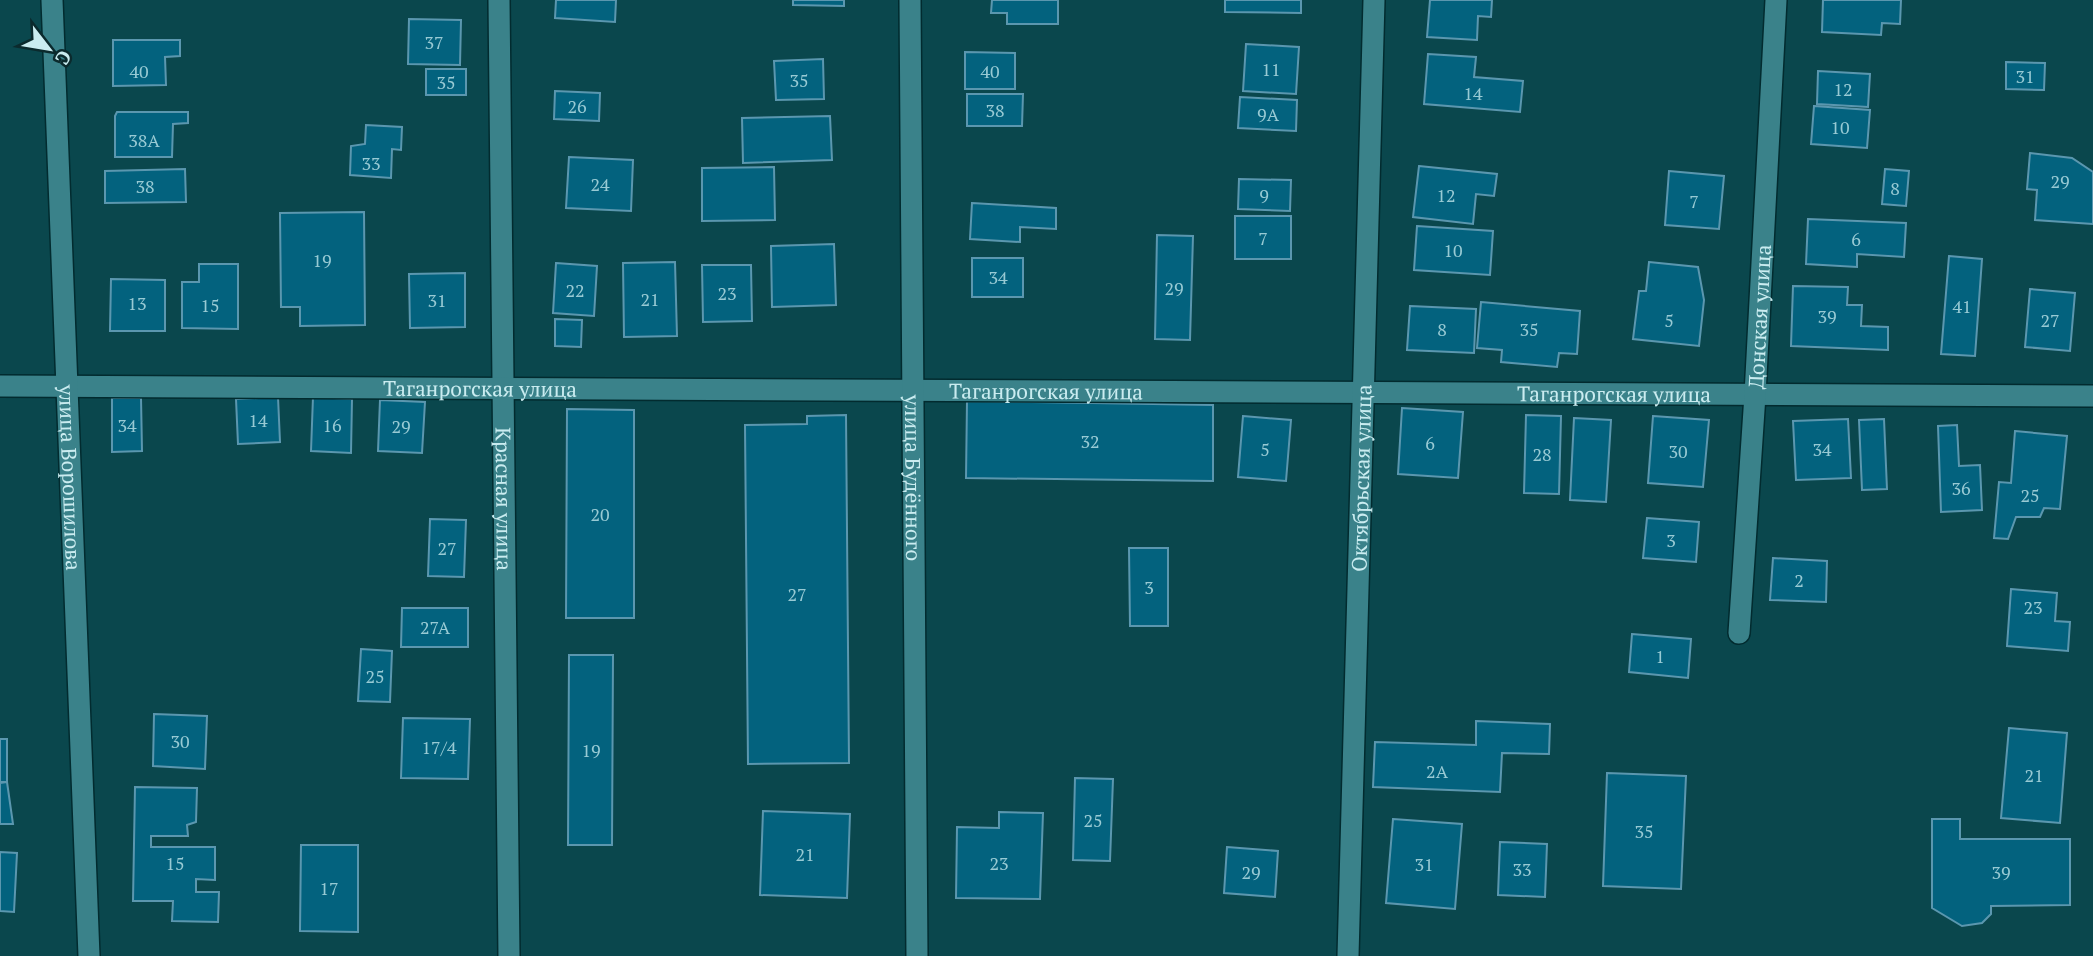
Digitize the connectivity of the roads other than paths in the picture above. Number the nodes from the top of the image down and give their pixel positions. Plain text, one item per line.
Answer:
1 (52, 0) edge
2 (499, 0) edge
3 (910, 0) edge
4 (1374, 0) edge
5 (1776, 0) edge
6 (0, 386) edge
7 (67, 387) junction
8 (503, 389) junction
9 (913, 391) junction
10 (1363, 393) junction
11 (1755, 395) junction
12 (2093, 396) edge
13 (1739, 633) dead end
14 (89, 956) edge
15 (509, 956) edge
16 (917, 956) edge
17 (1348, 956) edge

1 - 7 street, улица Ворошилова
2 - 8 street, Красная улица
3 - 9 street, улица Будённого
4 - 10 street, Октябрьская улица
5 - 11 street, Донская улица
6 - 7 street, Таганрогская улица
7 - 8 street, Таганрогская улица
7 - 14 street, улица Ворошилова
8 - 9 street, Таганрогская улица
8 - 15 street, Красная улица
9 - 10 street, Таганрогская улица
9 - 16 street, улица Будённого
10 - 11 street, Таганрогская улица
10 - 17 street, Октябрьская улица
11 - 12 street, Таганрогская улица
11 - 13 street, Донская улица

